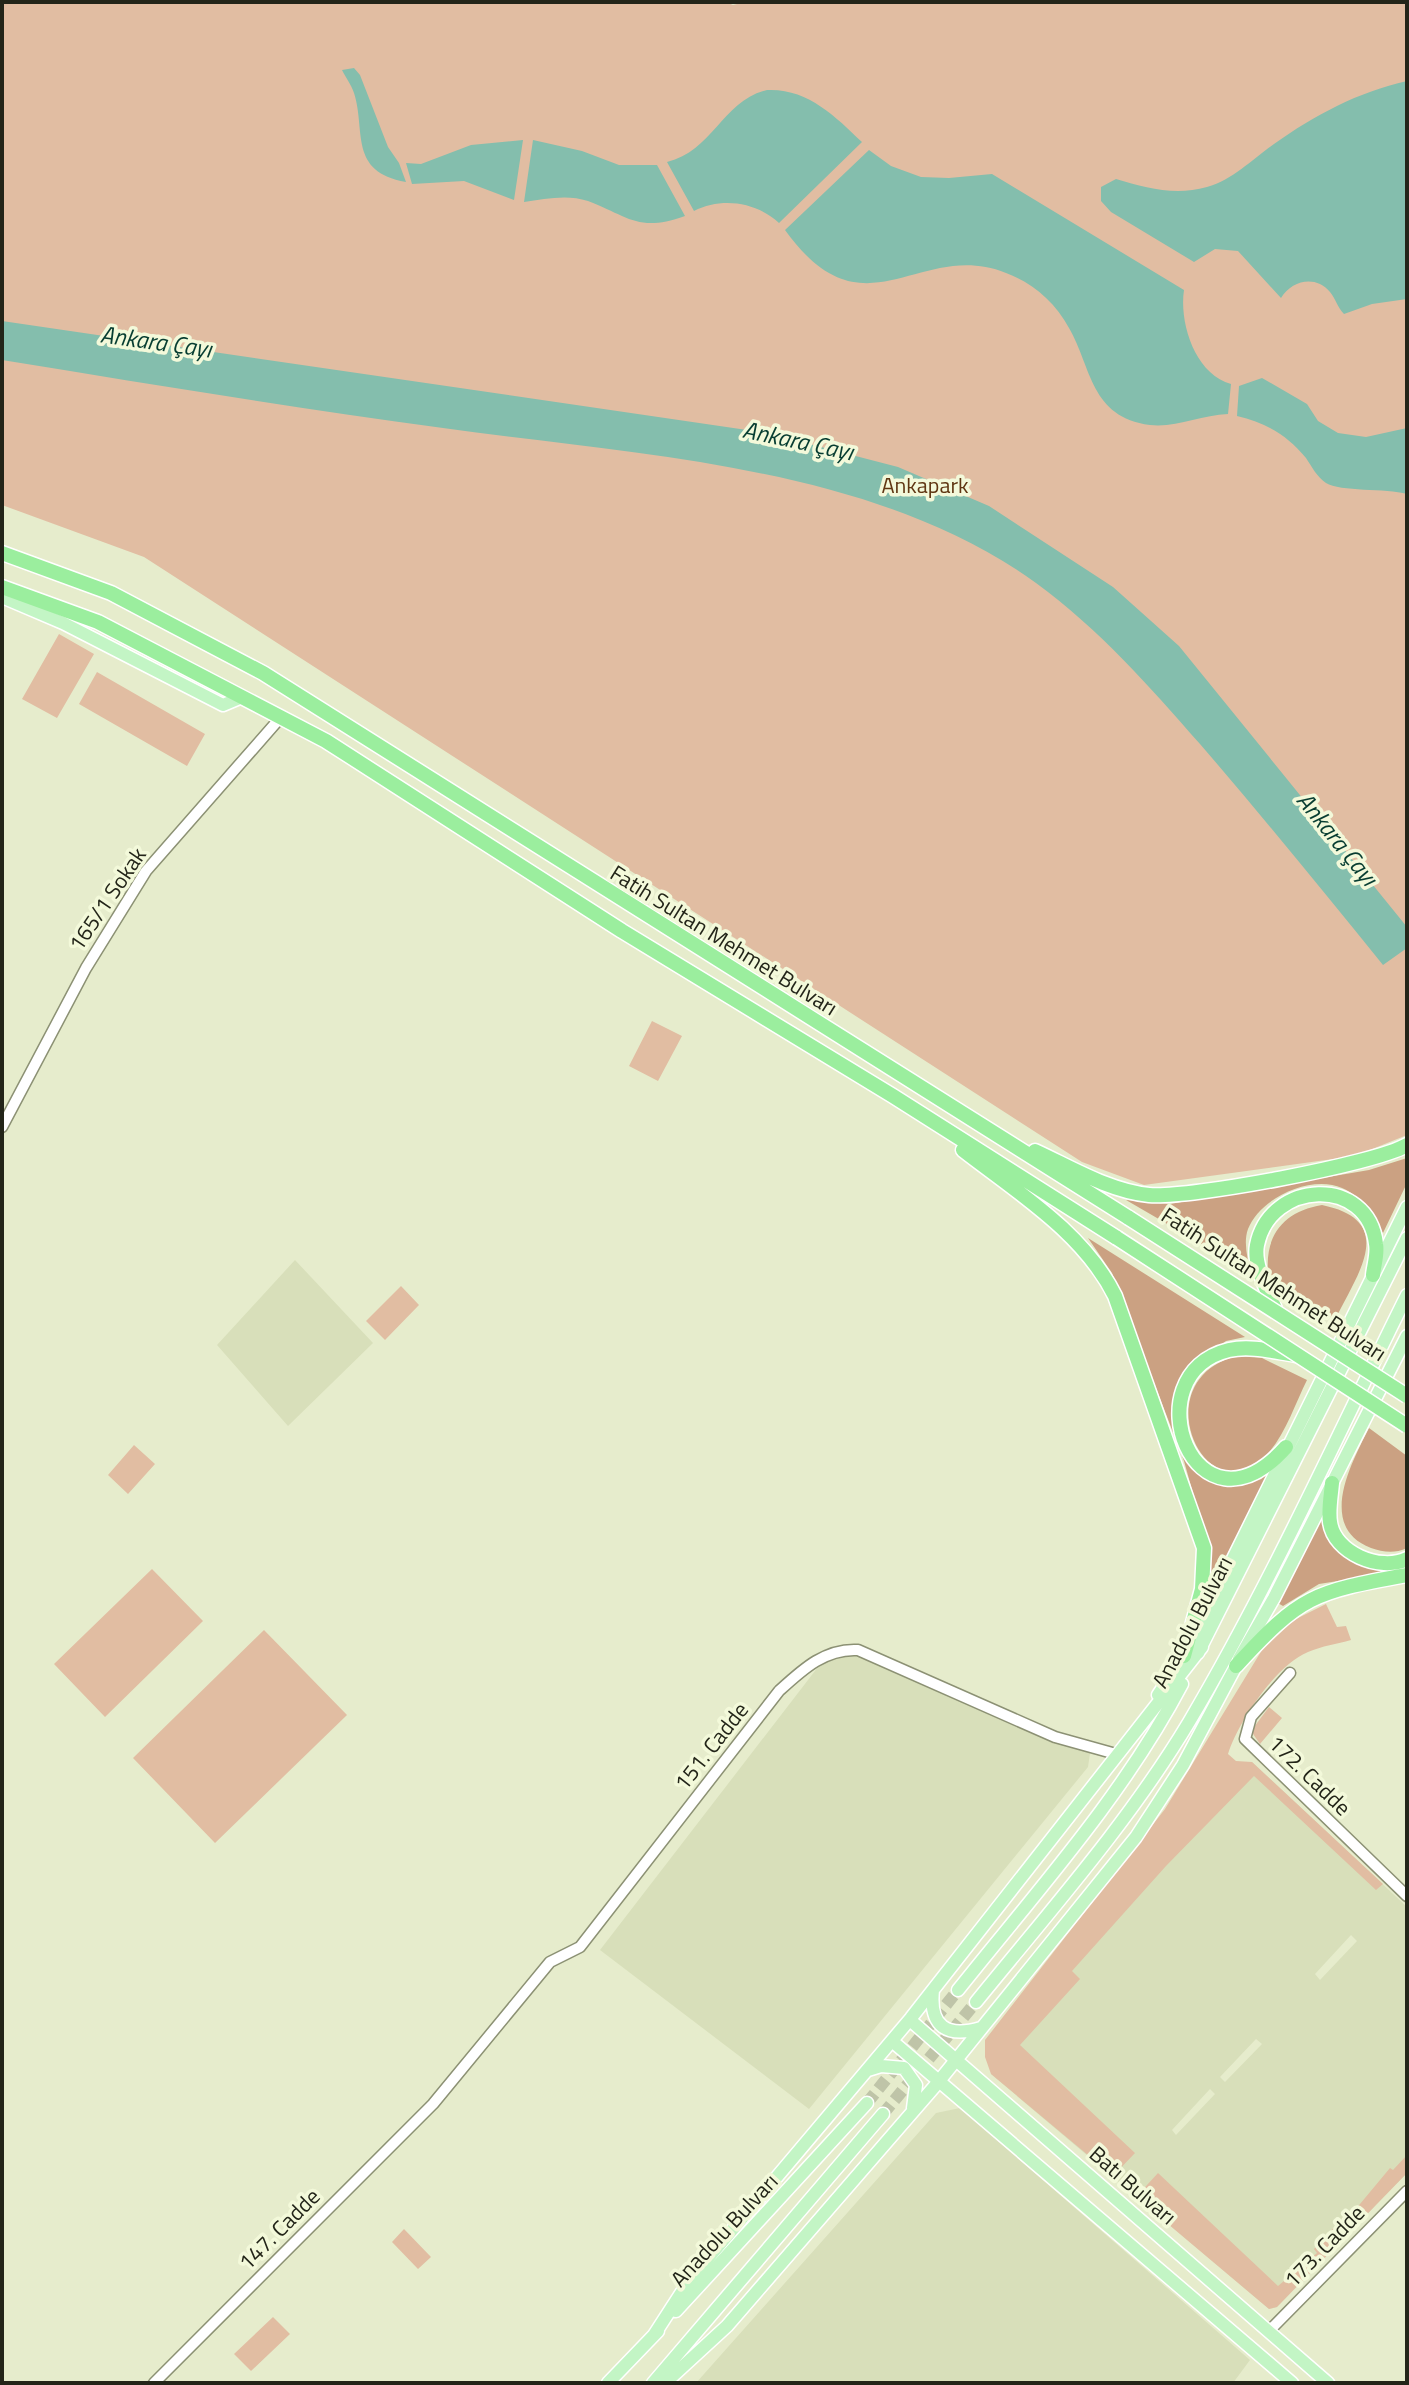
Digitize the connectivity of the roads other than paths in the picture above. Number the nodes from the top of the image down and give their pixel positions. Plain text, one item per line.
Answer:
1 (2, 553) edge
2 (2, 587) edge
3 (2, 597) edge
4 (242, 697) junction
5 (281, 717) junction
6 (893, 1096) junction
7 (2, 1127) edge
8 (986, 1128) junction
9 (1407, 1145) edge
10 (1407, 1207) edge
11 (1407, 1238) edge
12 (1373, 1275) junction
13 (1407, 1295) edge
14 (1275, 1309) junction
15 (1407, 1336) edge
16 (1296, 1355) junction
17 (1407, 1396) edge
18 (1380, 1407) junction
19 (1407, 1426) edge
20 (1407, 1434) edge
21 (1286, 1447) junction
22 (1332, 1483) junction
23 (1407, 1559) edge
24 (1407, 1575) edge
25 (1202, 1647) junction
26 (1184, 1656) junction
27 (1232, 1660) junction
28 (1290, 1673) dead end
29 (1175, 1685) junction
30 (1217, 1686) junction
31 (1168, 1710) junction
32 (1187, 1724) junction
33 (1135, 1730) junction
34 (1193, 1744) junction
35 (1116, 1754) junction
36 (1407, 1896) edge
37 (933, 1990) junction
38 (958, 1990) tunnel mouth
39 (976, 2002) tunnel mouth
40 (910, 2020) junction
41 (982, 2027) junction
42 (892, 2041) junction
43 (957, 2060) junction
44 (866, 2071) junction
45 (938, 2082) junction
46 (867, 2103) tunnel mouth
47 (433, 2104) joint
48 (883, 2114) tunnel mouth
49 (910, 2115) junction
50 (1407, 2191) edge
51 (1270, 2330) junction
52 (654, 2335) junction
53 (154, 2383) edge
54 (608, 2383) edge
55 (653, 2383) edge
56 (665, 2383) edge
57 (1292, 2383) edge
58 (1328, 2383) edge

1 - 8 highway, Fatih Sultan Mehmet Bulvarı
2 - 4 highway, Fatih Sultan Mehmet Bulvarı
3 - 4 main road
4 - 5 highway, Fatih Sultan Mehmet Bulvarı
5 - 6 highway, Fatih Sultan Mehmet Bulvarı
5 - 7 street, 165/1 Sokak
6 - 16 highway, Fatih Sultan Mehmet Bulvarı, bridge
6 - 26 highway
8 - 9 highway
8 - 14 highway, Fatih Sultan Mehmet Bulvarı, bridge
10 - 12 main road
11 - 25 main road, Anadolu Bulvarı
12 - 14 highway
12 - 21 main road
13 - 27 main road, Anadolu Bulvarı
14 - 17 highway, Fatih Sultan Mehmet Bulvarı, bridge
15 - 22 main road
16 - 18 highway, Fatih Sultan Mehmet Bulvarı, bridge
16 - 21 highway
18 - 19 highway, Fatih Sultan Mehmet Bulvarı, bridge
18 - 20 highway
21 - 26 main road
22 - 23 highway
22 - 27 main road
24 - 27 highway
25 - 29 main road
25 - 31 main road, Anadolu Bulvarı
26 - 29 main road
26 - 33 main road
27 - 30 main road
27 - 32 main road, Anadolu Bulvarı
27 - 34 main road
28 - 36 street, 172. Cadde
29 - 31 main road
29 - 33 main road
30 - 32 main road
30 - 34 main road
31 - 38 main road, Anadolu Bulvarı
32 - 39 main road, Anadolu Bulvarı
33 - 35 main road
34 - 41 main road
35 - 37 main road
35 - 47 street, 151. Cadde
37 - 40 main road
37 - 41 main road
40 - 42 main road
40 - 43 main road, Batı Bulvarı
41 - 43 main road
42 - 44 main road
42 - 45 main road, Batı Bulvarı
43 - 45 main road
43 - 51 main road, Batı Bulvarı
44 - 49 main road
44 - 52 main road
45 - 49 main road
45 - 57 main road, Batı Bulvarı
46 - 52 main road, Anadolu Bulvarı
47 - 53 street, 147. Cadde
48 - 55 main road, Anadolu Bulvarı
49 - 56 main road
50 - 51 street, 173. Cadde
51 - 58 main road, Batı Bulvarı
52 - 54 main road, Anadolu Bulvarı

